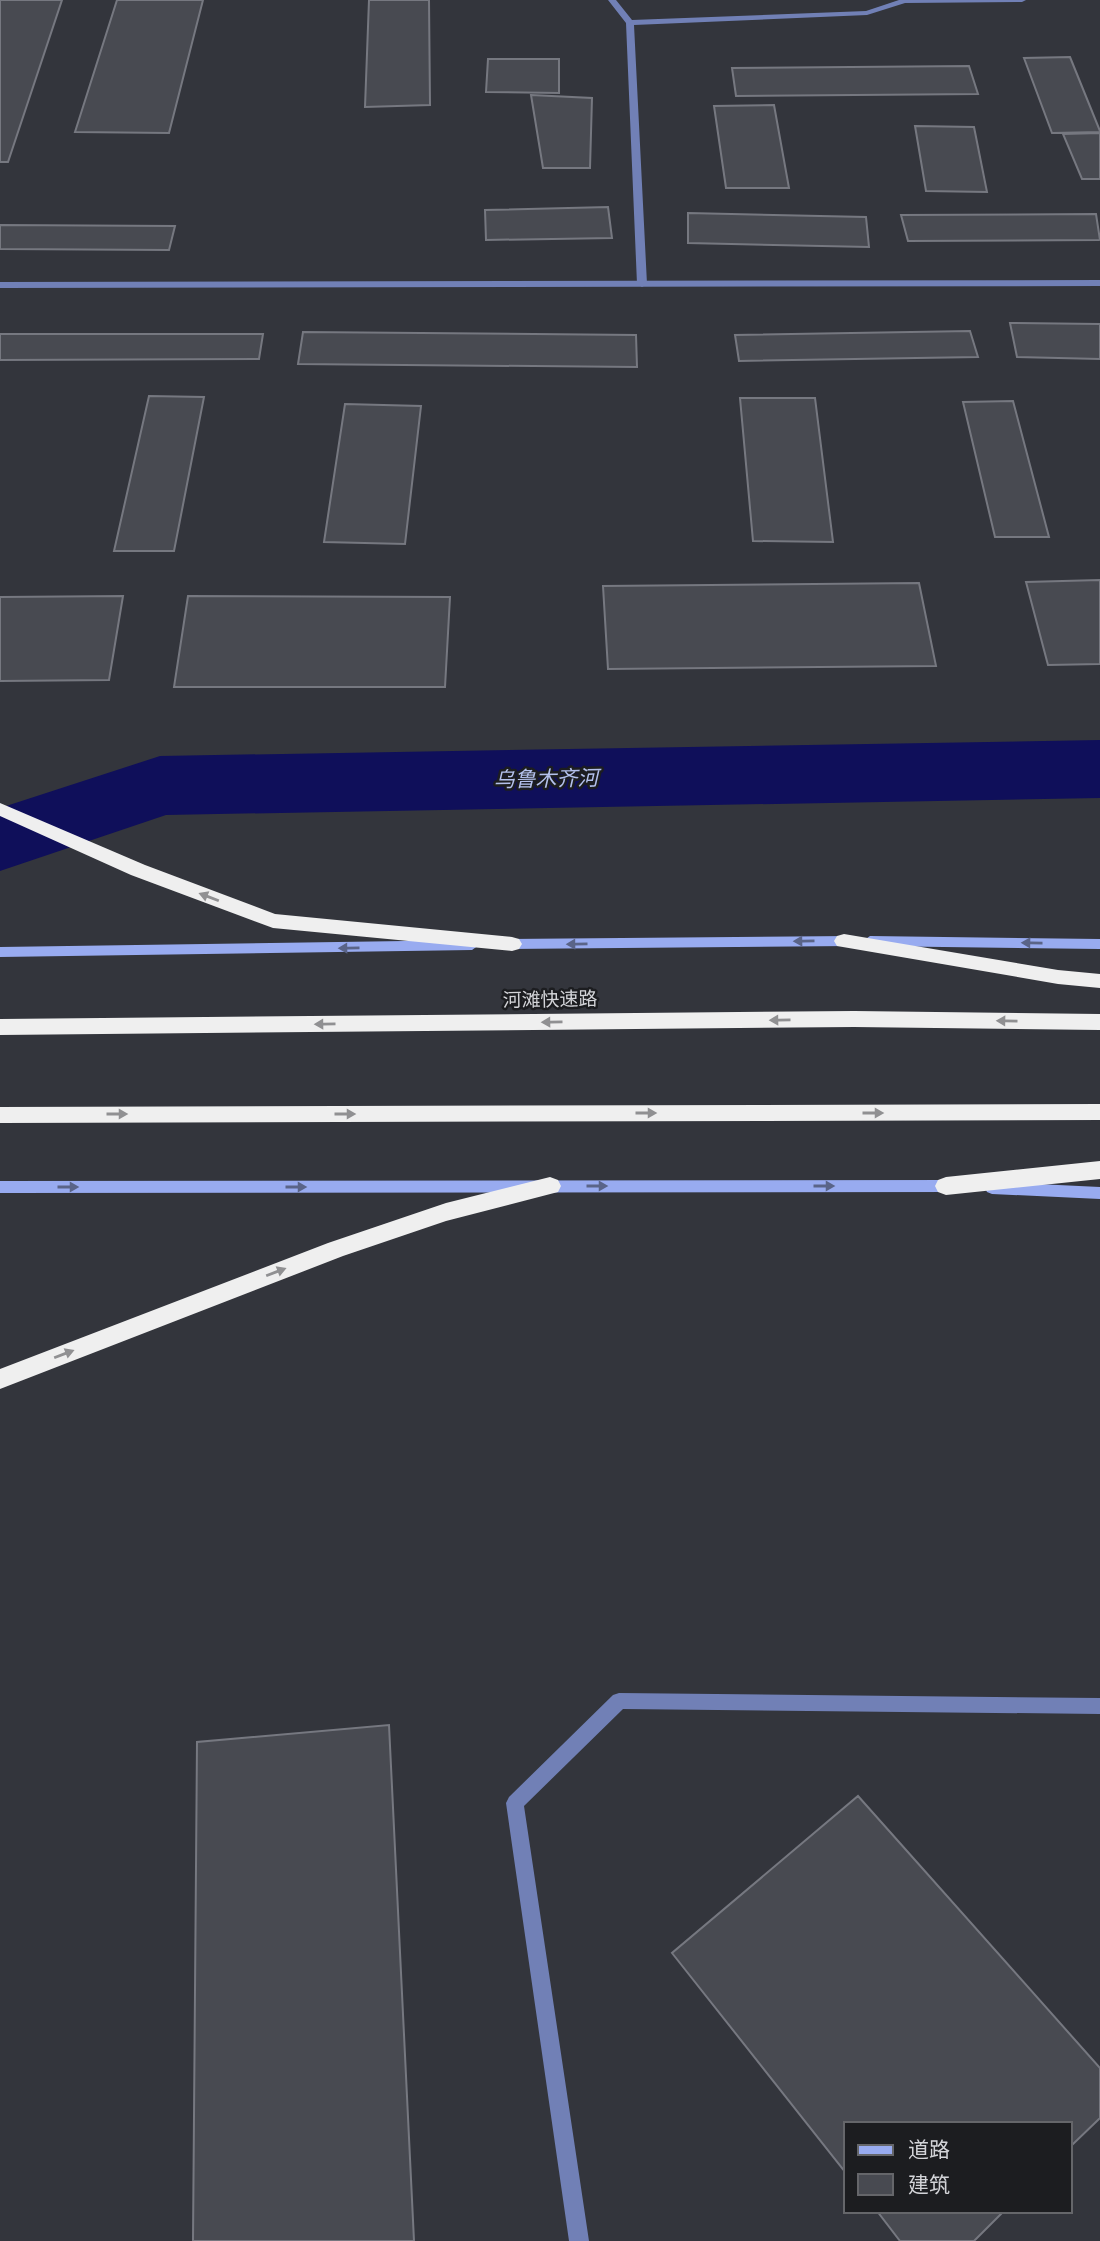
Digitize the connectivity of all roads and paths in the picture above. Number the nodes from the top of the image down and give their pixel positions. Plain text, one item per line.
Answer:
1 (612, 0) edge
2 (1022, 0) edge
3 (903, 1) edge
4 (630, 23) junction
5 (1100, 283) edge
6 (642, 284) junction
7 (0, 285) edge
8 (0, 809) edge
9 (844, 941) junction
10 (512, 944) junction
11 (1100, 944) edge
12 (0, 952) edge
13 (1100, 981) edge
14 (1100, 1022) edge
15 (0, 1027) edge
16 (1100, 1112) edge
17 (0, 1115) edge
18 (1100, 1170) edge
19 (550, 1186) junction
20 (946, 1186) junction
21 (0, 1187) edge
22 (1100, 1193) edge
23 (0, 1379) edge
24 (1100, 1706) edge
25 (579, 2241) edge

1 - 4 street
2 - 3 street
3 - 4 street
4 - 6 street
5 - 6 street
6 - 7 street
10 -> 8 highway
9 -> 10 street
11 -> 9 street
9 - 13 highway
10 -> 12 street
14 -> 15 highway, 河滩快速路
17 -> 16 highway
18 - 20 highway
19 -> 20 street
21 -> 19 street
23 -> 19 highway
20 - 22 street
24 - 25 street

